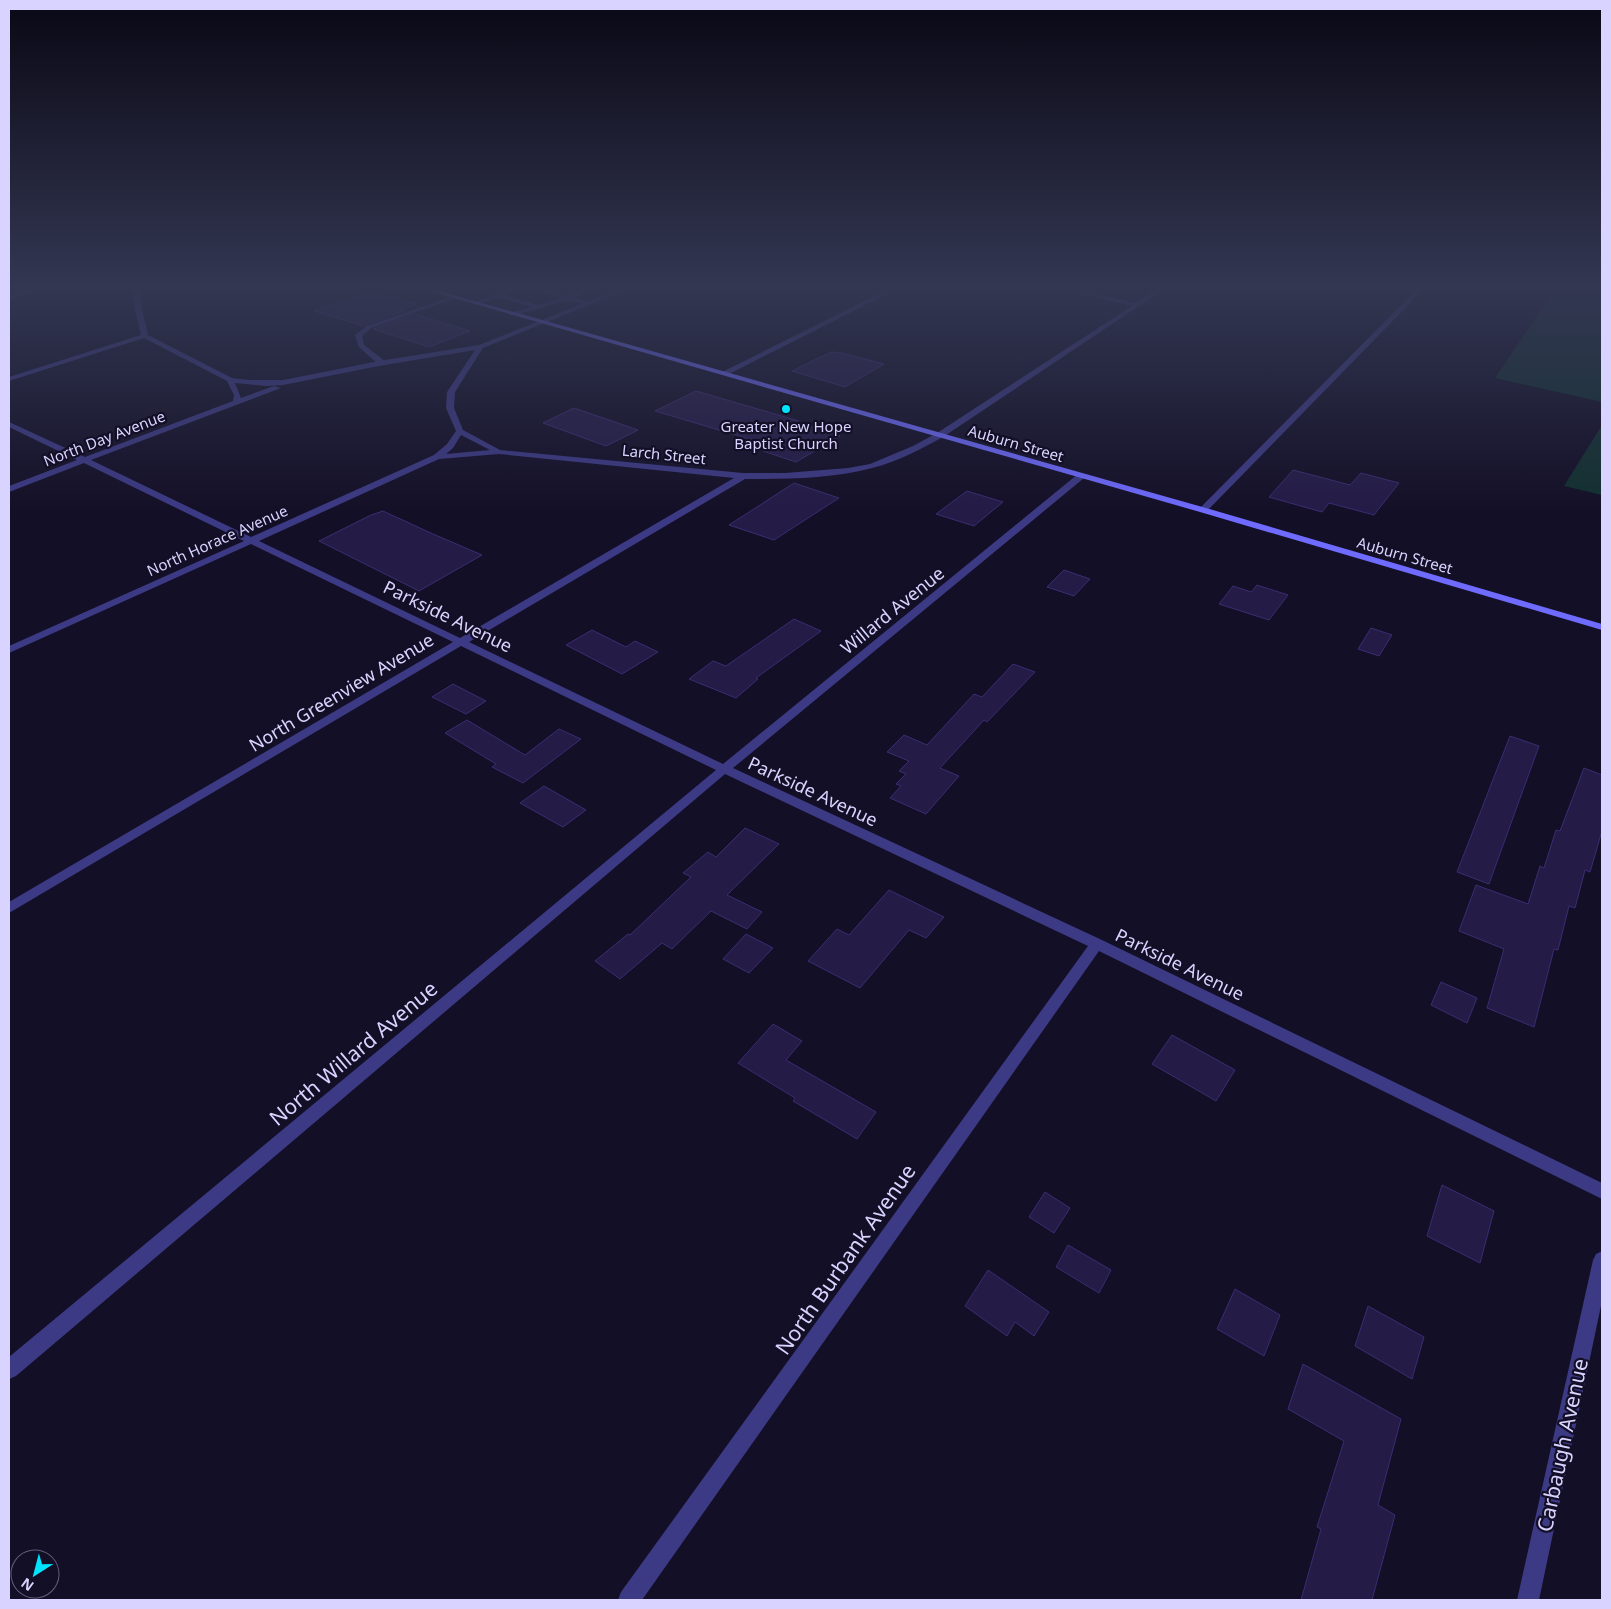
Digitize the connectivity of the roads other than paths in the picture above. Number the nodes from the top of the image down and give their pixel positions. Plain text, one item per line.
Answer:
1 (59, 363) edge
2 (197, 363) edge
3 (382, 363) edge
4 (469, 363) edge
5 (688, 363) edge
6 (744, 363) edge
7 (1050, 363) edge
8 (1348, 363) edge
9 (724, 373) junction
10 (9, 379) edge
11 (230, 380) junction
12 (294, 382) junction
13 (237, 402) junction
14 (9, 424) edge
15 (460, 431) junction
16 (940, 435) junction
17 (499, 452) junction
18 (437, 458) junction
19 (86, 460) junction
20 (743, 476) junction
21 (1081, 476) junction
22 (9, 489) edge
23 (1203, 510) junction
24 (252, 542) junction
25 (1602, 627) edge
26 (460, 641) junction
27 (9, 650) edge
28 (724, 769) junction
29 (9, 908) edge
30 (1097, 944) junction
31 (1602, 1191) edge
32 (1602, 1260) edge
33 (9, 1369) edge
34 (629, 1600) edge
35 (1528, 1600) edge

1 - 10 street
2 - 11 street, North Day Avenue
3 - 12 street, North Day Avenue
4 - 15 street
5 - 9 main road, Auburn Street
6 - 9 street
7 - 16 street
8 - 23 street
9 - 16 main road, Auburn Street
11 - 12 street, North Day Avenue
11 - 13 street
12 - 13 street, North Day Avenue
13 - 19 street, North Day Avenue
14 - 19 street, Parkside Avenue
15 - 17 street, Larch Street
15 - 18 street
16 - 20 street, Larch Street
16 - 21 main road, Auburn Street
17 - 18 street, Larch Street
17 - 20 street, Larch Street
18 - 24 street, North Horace Avenue
19 - 22 street, North Day Avenue
19 - 24 street, Parkside Avenue
20 - 26 street, North Greenview Avenue
21 - 23 main road, Auburn Street
21 - 28 street, Willard Avenue
23 - 25 main road, Auburn Street
24 - 26 street, Parkside Avenue
24 - 27 street, North Horace Avenue
26 - 28 street, Parkside Avenue
26 - 29 street, North Greenview Avenue
28 - 30 street, Parkside Avenue
28 - 33 street, North Willard Avenue
30 - 31 street, Parkside Avenue
30 - 34 street, North Burbank Avenue
32 - 35 street, Carbaugh Avenue

